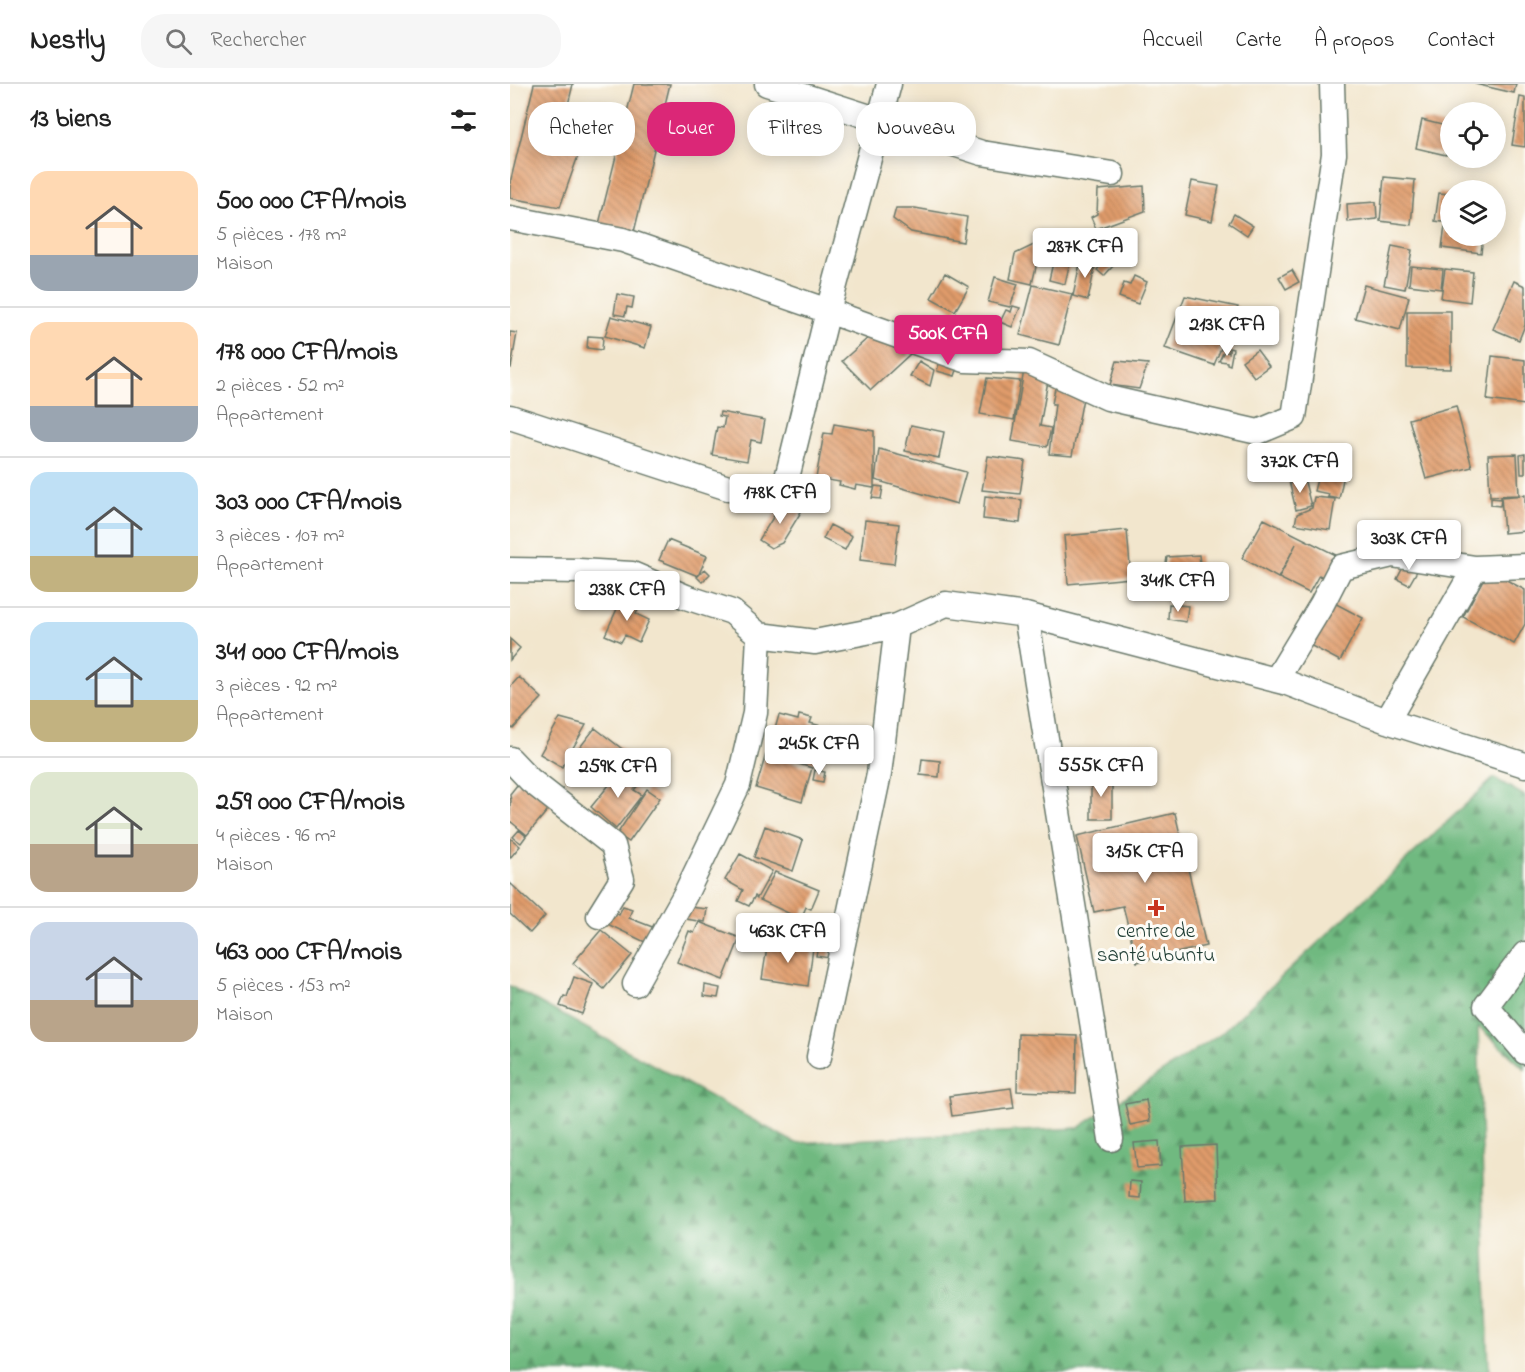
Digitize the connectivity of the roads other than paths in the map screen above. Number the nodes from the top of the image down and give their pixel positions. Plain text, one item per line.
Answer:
1 (767, 84) edge
2 (889, 84) edge
3 (1332, 84) edge
4 (884, 102) edge
5 (856, 112) edge
6 (976, 151) edge
7 (870, 156) edge
8 (1112, 174) dead end
9 (510, 218) edge
10 (828, 311) junction
11 (510, 417) edge
12 (1525, 566) edge
13 (1475, 568) junction
14 (521, 571) edge
15 (510, 591) edge
16 (1026, 615) junction
17 (897, 626) junction
18 (759, 635) junction
19 (1276, 680) junction
20 (1387, 721) junction
21 (510, 759) edge
22 (1525, 765) edge
23 (599, 916) dead end
24 (1525, 954) edge
25 (635, 984) dead end
26 (1525, 1052) edge
27 (819, 1058) dead end
28 (1111, 1139) dead end

1 - 5 street
2 - 4 street
3 - 10 street
6 - 8 street
7 - 10 street
9 - 10 street
10 - 11 street
12 - 13 street
13 - 19 street
13 - 20 street
14 - 15 street
14 - 18 street
16 - 17 street
16 - 19 street
16 - 28 street
17 - 18 street
17 - 27 street
18 - 25 street
19 - 20 street
20 - 22 street
21 - 23 street
24 - 26 street

